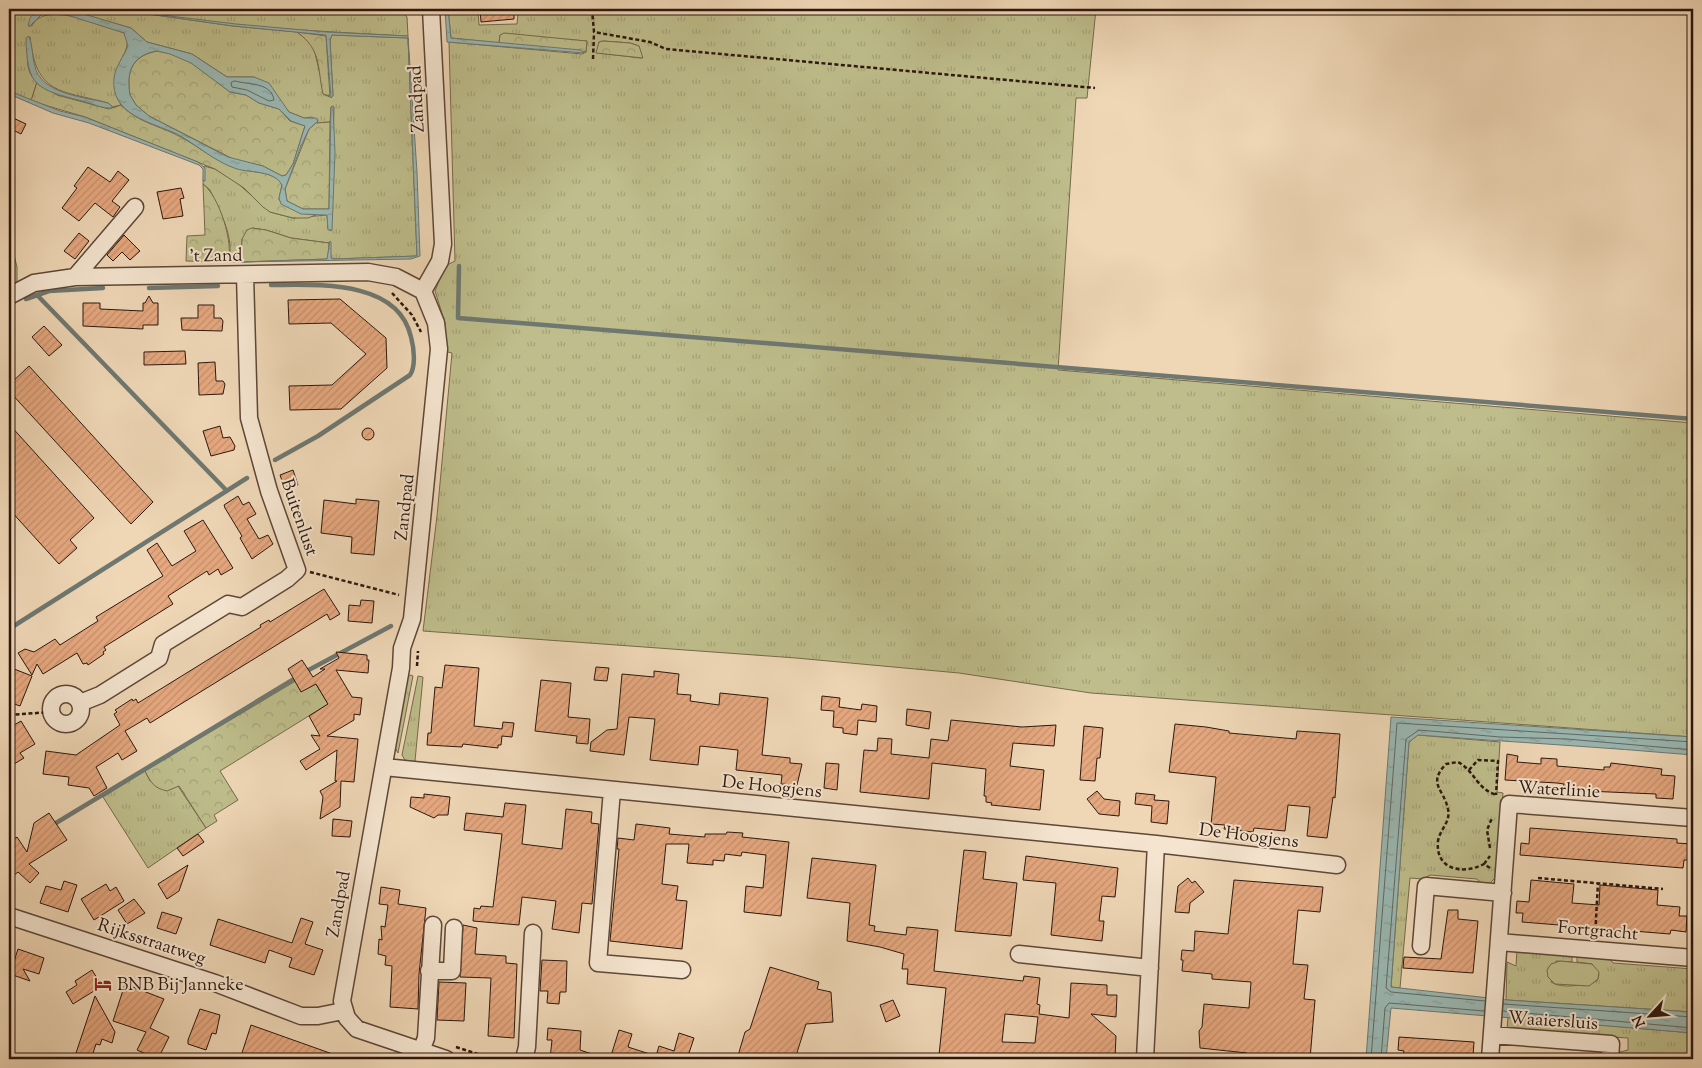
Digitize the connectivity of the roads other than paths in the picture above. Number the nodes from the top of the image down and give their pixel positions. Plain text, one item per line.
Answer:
1 (431, 9) edge
2 (135, 207) dead end
3 (245, 275) junction
4 (76, 277) junction
5 (423, 291) junction
6 (9, 296) edge
7 (51, 712) road end
8 (384, 767) junction
9 (612, 790) junction
10 (1693, 818) edge
11 (1156, 844) junction
12 (1337, 865) dead end
13 (1502, 893) junction
14 (9, 916) edge
15 (433, 925) dead end
16 (454, 928) dead end
17 (533, 933) dead end
18 (1499, 942) junction
19 (1421, 946) dead end
20 (1020, 954) dead end
21 (1693, 958) edge
22 (1150, 968) junction
23 (682, 970) dead end
24 (429, 971) junction
25 (343, 1011) junction
26 (1493, 1028) junction
27 (1610, 1052) edge
28 (424, 1054) edge
29 (446, 1059) edge
30 (524, 1059) edge
31 (1146, 1059) edge
32 (1490, 1059) edge

1 - 5 street, Zandpad
2 - 4 street
3 - 4 street, 't Zand
3 - 5 street, 't Zand
3 - 7 street, Buitenlust
4 - 6 street, 't Zand
5 - 8 street, Zandpad
8 - 9 street, De Hoogjens
8 - 25 street, Zandpad
9 - 11 street, De Hoogjens
9 - 23 street
10 - 13 street, Waterlinie
11 - 12 street, De Hoogjens
11 - 22 street
13 - 18 street, Waterlinie
13 - 19 street
14 - 25 street, Rijksstraatweg
15 - 24 street
16 - 24 street
17 - 30 street
18 - 21 street, Fortgracht
18 - 26 street, Waterlinie
20 - 22 street
22 - 31 street
24 - 28 street
25 - 28 street
26 - 27 street, Waaiersluis
26 - 32 street, Waterlinie
28 - 29 street

